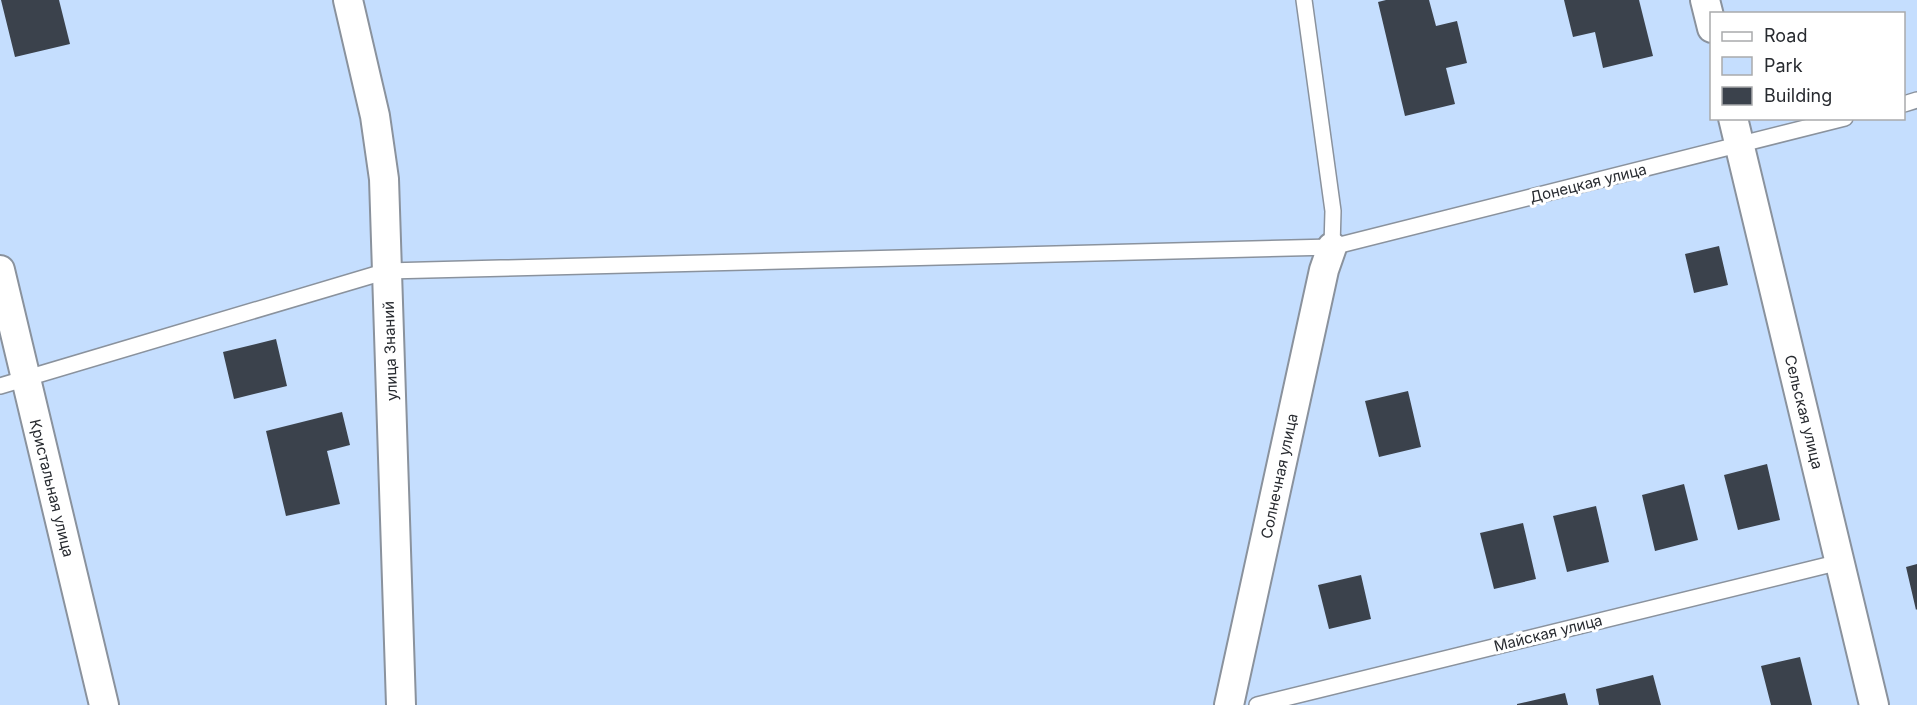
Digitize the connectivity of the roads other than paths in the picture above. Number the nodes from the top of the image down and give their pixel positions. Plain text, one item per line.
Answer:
1 (348, 0) edge
2 (1304, 0) edge
3 (1705, 0) edge
4 (1710, 20) edge
5 (1829, 120) edge
6 (1736, 132) edge
7 (1332, 247) junction
8 (0, 270) edge
9 (387, 271) junction
10 (13, 382) edge
11 (1840, 561) junction
12 (104, 705) edge
13 (401, 705) edge
14 (1229, 705) edge
15 (1257, 705) edge
16 (1874, 705) edge

1 - 9 street, улица Знаний
2 - 7 lane
3 - 4 street
5 - 6 lane, Донецкая улица
6 - 7 lane, Донецкая улица
6 - 11 street, Сельская улица
7 - 9 lane, Донецкая улица
7 - 14 street, Солнечная улица
8 - 10 street, Кристальная улица
9 - 10 lane, Донецкая улица
9 - 13 street, улица Знаний
10 - 12 street, Кристальная улица
11 - 15 lane, Майская улица
11 - 16 street, Сельская улица

